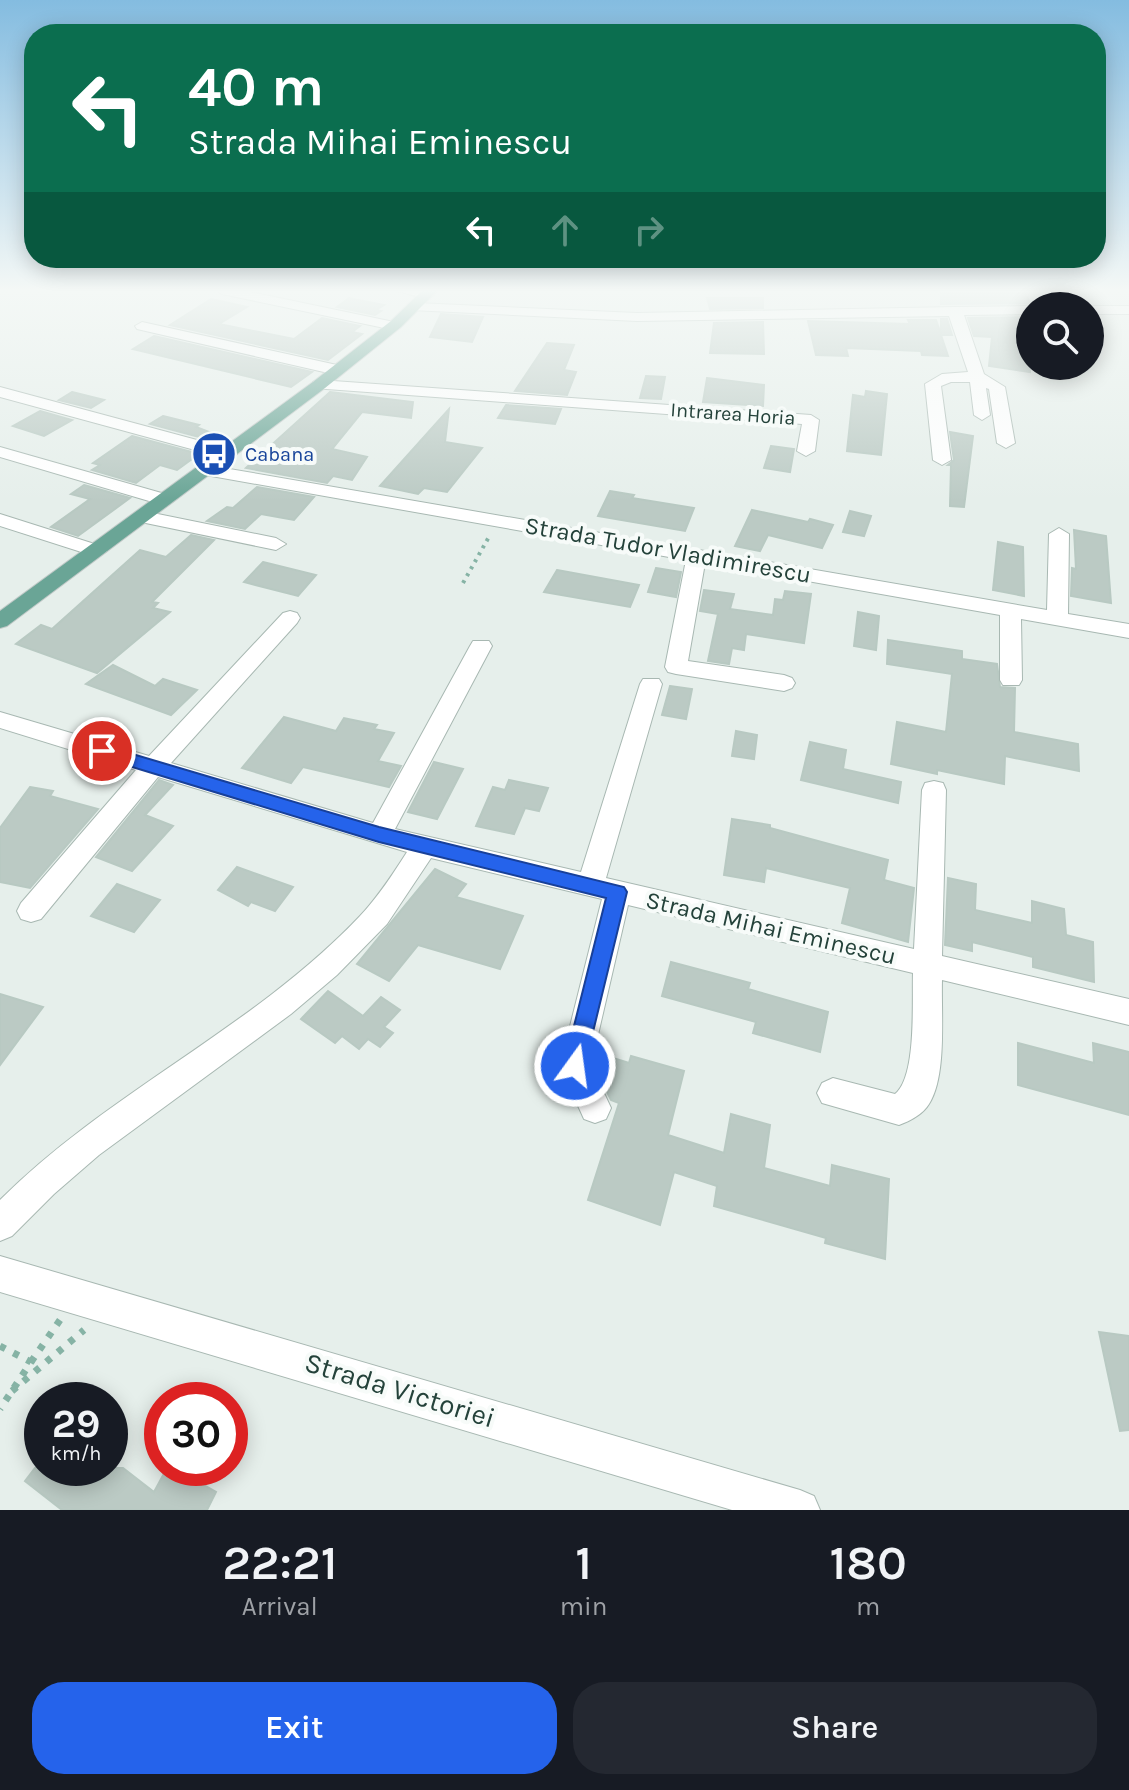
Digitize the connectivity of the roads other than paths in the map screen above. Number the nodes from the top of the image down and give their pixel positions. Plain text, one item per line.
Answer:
1 (295, 360) edge
2 (349, 360) edge
3 (971, 360) edge
4 (337, 370) junction
5 (977, 377) junction
6 (319, 385) junction
7 (0, 392) edge
8 (982, 415) dead end
9 (1006, 443) dead end
10 (806, 451) dead end
11 (0, 452) edge
12 (228, 454) junction
13 (942, 460) dead end
14 (206, 470) junction
15 (166, 500) junction
16 (143, 517) junction
17 (0, 520) edge
18 (1059, 534) dead end
19 (276, 544) dead end
20 (97, 551) junction
21 (697, 555) junction
22 (1010, 611) junction
23 (290, 618) dead end
24 (1057, 618) junction
25 (0, 621) edge
26 (1129, 631) edge
27 (481, 646) dead end
28 (1011, 680) dead end
29 (784, 683) dead end
30 (651, 684) dead end
31 (0, 720) edge
32 (153, 767) junction
33 (934, 790) dead end
34 (379, 835) junction
35 (425, 846) junction
36 (604, 889) junction
37 (31, 911) dead end
38 (926, 964) junction
39 (1129, 1012) edge
40 (833, 1093) dead end
41 (595, 1108) dead end
42 (0, 1224) edge
43 (0, 1274) edge
44 (800, 1510) edge

1 - 4 street
2 - 4 main road
3 - 5 street
4 - 6 main road
5 - 8 street
5 - 9 street
5 - 13 street
6 - 10 street, Intrarea Horia
6 - 12 main road
7 - 12 street
11 - 15 street
12 - 14 main road
14 - 15 main road
14 - 21 street, Strada Tudor Vladimirescu
15 - 16 main road
16 - 19 street
16 - 20 main road
17 - 20 street
18 - 24 street
20 - 25 main road
21 - 22 street, Strada Tudor Vladimirescu
21 - 29 street
22 - 24 street, Strada Tudor Vladimirescu
22 - 28 street
23 - 32 street
24 - 26 street, Strada Tudor Vladimirescu
27 - 34 street
30 - 36 street
31 - 32 street, Strada Mihai Eminescu
32 - 34 street, Strada Mihai Eminescu
32 - 37 street
33 - 38 street
34 - 35 street, Strada Mihai Eminescu
35 - 36 street, Strada Mihai Eminescu
35 - 42 street
36 - 38 street, Strada Mihai Eminescu
36 - 41 street
38 - 39 street, Strada Mihai Eminescu
38 - 40 street
43 - 44 street, Strada Victoriei

